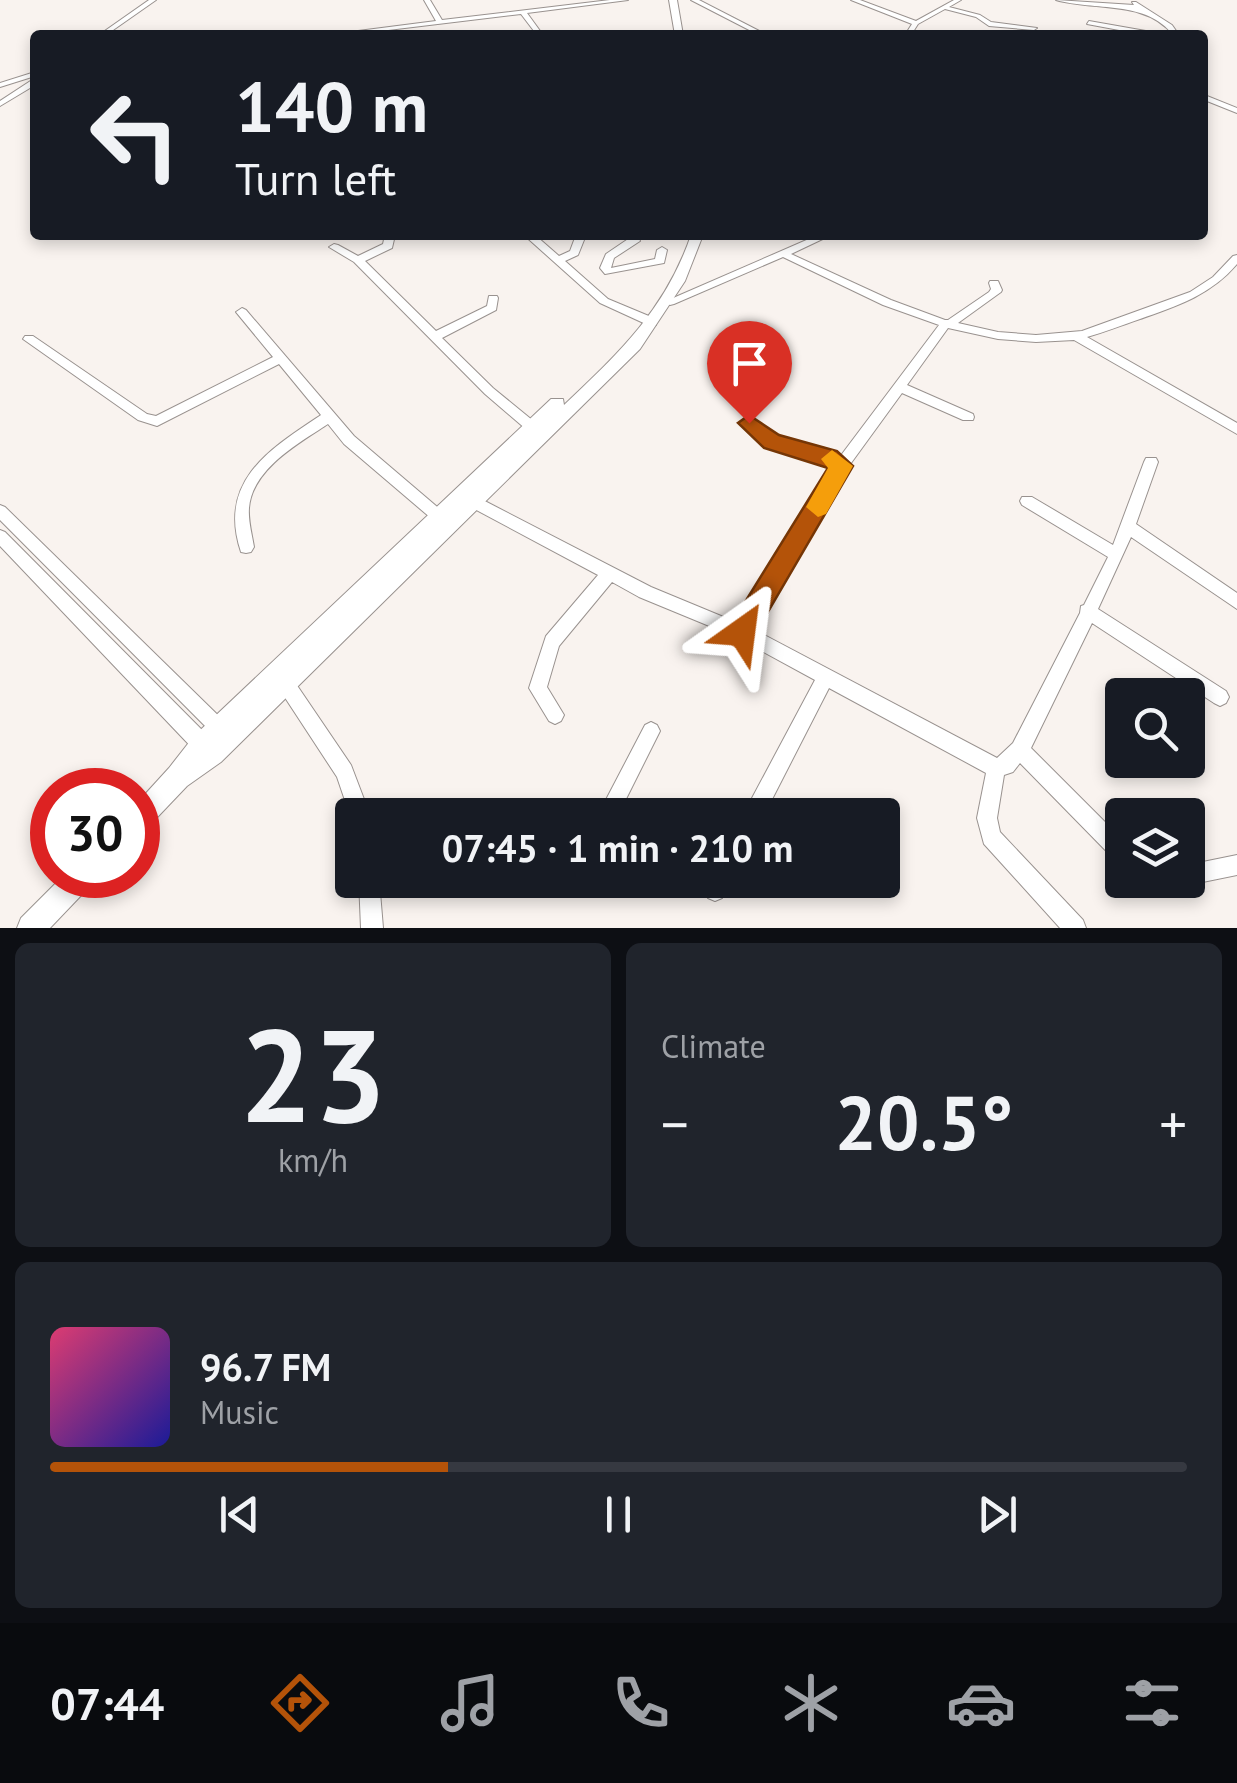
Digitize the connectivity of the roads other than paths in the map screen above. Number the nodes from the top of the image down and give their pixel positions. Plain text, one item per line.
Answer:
1 (156, 0) edge
2 (427, 0) edge
3 (503, 0) edge
4 (542, 0) edge
5 (625, 0) edge
6 (673, 0) edge
7 (694, 0) edge
8 (858, 0) edge
9 (958, 0) edge
10 (1059, 0) edge
11 (1129, 0) edge
12 (1142, 8) junction
13 (948, 9) junction
14 (539, 10) junction
15 (523, 12) junction
16 (499, 15) junction
17 (440, 22) junction
18 (918, 22) junction
19 (1088, 23) dead end
20 (1034, 28) dead end
21 (112, 30) edge
22 (404, 30) edge
23 (536, 30) edge
24 (679, 30) edge
25 (754, 30) edge
26 (912, 30) edge
27 (1128, 30) edge
28 (1173, 30) edge
29 (30, 81) edge
30 (5, 84) edge
31 (30, 84) edge
32 (30, 84) edge
33 (22, 90) junction
34 (1208, 99) edge
35 (0, 106) edge
36 (1237, 112) edge
37 (389, 240) edge
38 (535, 240) edge
39 (579, 240) edge
40 (635, 240) edge
41 (696, 240) edge
42 (814, 240) edge
43 (334, 247) dead end
44 (662, 250) dead end
45 (782, 253) junction
46 (1237, 258) edge
47 (358, 260) junction
48 (558, 261) junction
49 (604, 268) junction
50 (577, 277) junction
51 (994, 283) dead end
52 (493, 298) dead end
53 (670, 302) junction
54 (242, 312) dead end
55 (948, 324) junction
56 (649, 326) junction
57 (1076, 336) junction
58 (434, 337) junction
59 (29, 339) dead end
60 (281, 358) junction
61 (900, 388) junction
62 (327, 418) junction
63 (968, 418) dead end
64 (749, 423) dead end
65 (532, 426) junction
66 (1237, 429) edge
67 (1152, 462) dead end
68 (842, 466) junction
69 (472, 495) junction
70 (1027, 501) dead end
71 (0, 512) edge
72 (438, 515) junction
73 (1129, 527) junction
74 (0, 536) edge
75 (246, 548) dead end
76 (1116, 555) junction
77 (391, 570) junction
78 (609, 574) junction
79 (1237, 602) edge
80 (1087, 611) junction
81 (742, 632) junction
82 (826, 676) junction
83 (286, 684) junction
84 (1220, 698) dead end
85 (555, 716) dead end
86 (651, 731) dead end
87 (224, 733) junction
88 (208, 749) junction
89 (1020, 750) junction
90 (996, 768) junction
91 (160, 796) edge
92 (354, 798) edge
93 (617, 798) edge
94 (763, 798) edge
95 (1105, 836) edge
96 (1237, 865) edge
97 (1205, 872) edge
98 (60, 898) edge
99 (371, 898) edge
100 (31, 928) edge
101 (372, 928) edge
102 (1075, 928) edge

1 - 21 street
2 - 17 street
3 - 16 street
4 - 14 street
5 - 14 street
6 - 24 main road
7 - 25 street
8 - 18 street
9 - 13 street
10 - 12 street
11 - 12 street
12 - 28 street
13 - 18 street
13 - 20 street
14 - 15 street
15 - 16 street
15 - 23 street
16 - 17 street
17 - 22 street
18 - 26 street
19 - 27 street
29 - 30 street
30 - 33 street
31 - 33 street
32 - 35 street
33 - 35 street
34 - 36 street
37 - 47 street
38 - 48 street
39 - 48 street
40 - 49 street
41 - 53 main road
42 - 45 street
43 - 47 street
44 - 49 street
45 - 53 street
45 - 55 street
46 - 57 street
47 - 58 street
48 - 50 street
49 - 50 street
50 - 56 street
51 - 55 street
52 - 58 street
53 - 56 main road
54 - 60 street
55 - 57 street
55 - 61 street
56 - 65 main road
56 - 69 main road
57 - 66 street
58 - 65 street
59 - 60 street
60 - 62 street
61 - 63 street
61 - 68 street
62 - 72 street
62 - 75 street
64 - 68 street
65 - 69 main road
67 - 73 street
68 - 81 street
69 - 72 main road
69 - 77 main road
69 - 78 street
70 - 76 street
71 - 87 street
72 - 77 main road
73 - 76 street
73 - 79 street
74 - 88 street
76 - 80 street
77 - 83 main road
77 - 87 main road
78 - 81 street
78 - 85 street
80 - 84 street
80 - 89 street
81 - 82 street
82 - 90 street
82 - 94 street
83 - 87 main road
83 - 92 street
86 - 93 street
87 - 88 main road
88 - 91 main road
89 - 90 street
89 - 95 street
90 - 102 street
96 - 97 street
98 - 100 main road
99 - 101 street

